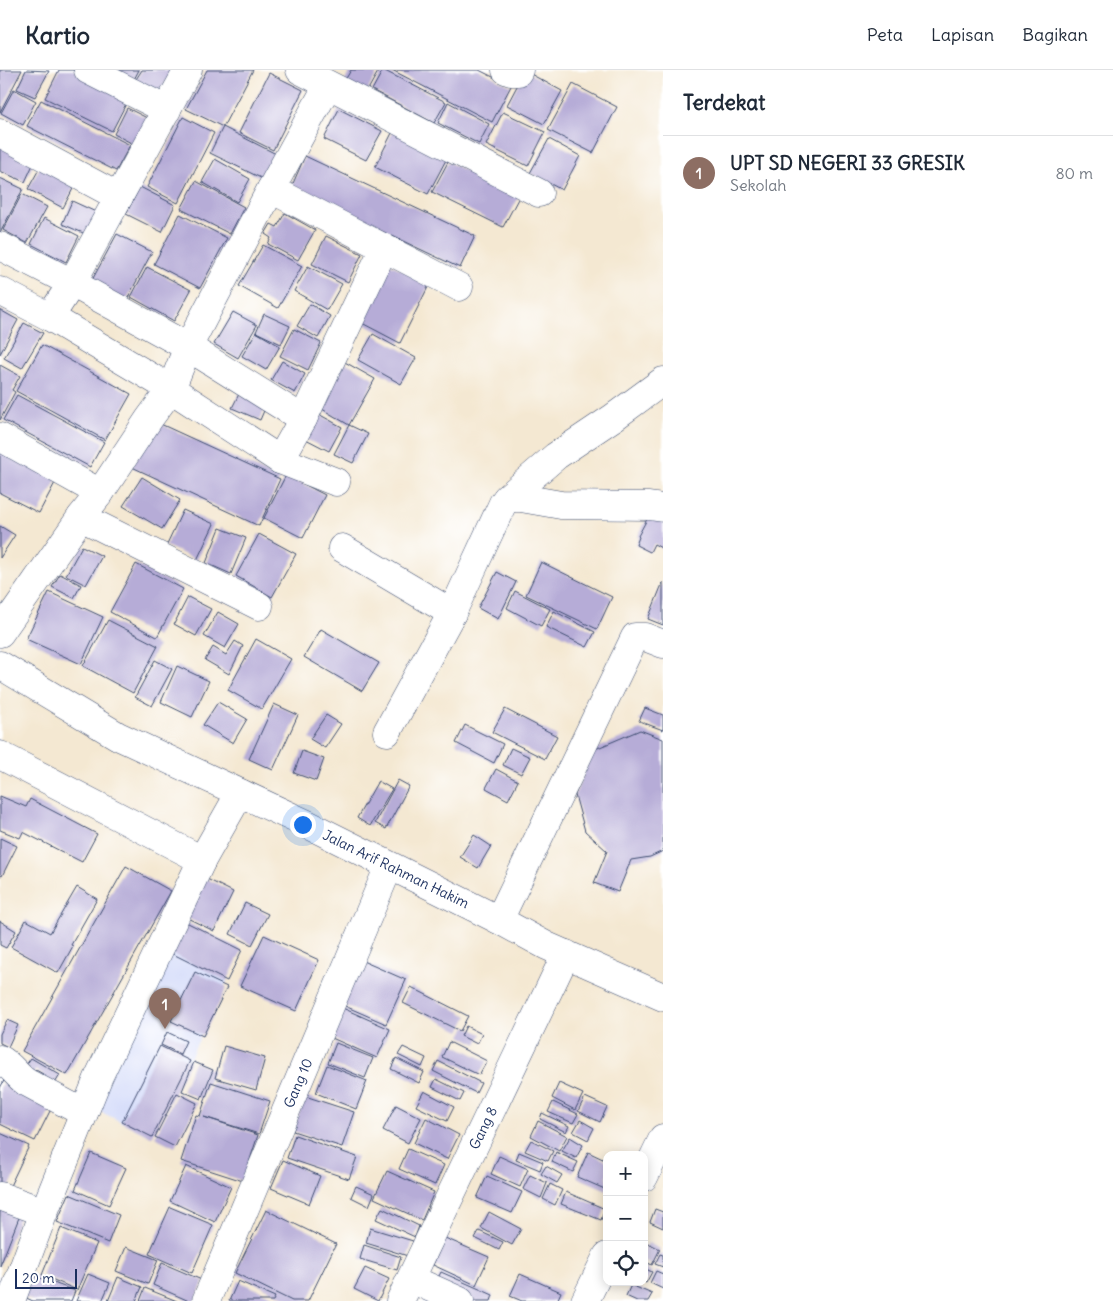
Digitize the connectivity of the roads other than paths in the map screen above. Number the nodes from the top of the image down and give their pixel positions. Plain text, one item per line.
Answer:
1 (88, 70) edge
2 (188, 70) edge
3 (300, 70) edge
4 (506, 70) edge
5 (519, 70) edge
6 (328, 85) junction
7 (167, 110) junction
8 (0, 133) edge
9 (271, 189) junction
10 (539, 193) dead end
11 (120, 197) junction
12 (0, 246) edge
13 (384, 248) junction
14 (72, 283) junction
15 (459, 287) dead end
16 (0, 291) edge
17 (50, 318) junction
18 (188, 347) junction
19 (663, 381) edge
20 (171, 389) junction
21 (303, 419) junction
22 (0, 437) edge
23 (280, 460) junction
24 (336, 482) dead end
25 (100, 493) junction
26 (507, 498) junction
27 (663, 508) edge
28 (81, 517) junction
29 (342, 548) dead end
30 (258, 606) dead end
31 (452, 613) junction
32 (0, 633) edge
33 (663, 644) edge
34 (0, 665) edge
35 (387, 732) dead end
36 (0, 755) edge
37 (240, 793) junction
38 (202, 860) junction
39 (389, 866) junction
40 (499, 920) junction
41 (566, 954) junction
42 (663, 998) edge
43 (0, 1059) edge
44 (84, 1113) junction
45 (663, 1138) edge
46 (648, 1169) edge
47 (0, 1196) edge
48 (44, 1212) junction
49 (603, 1264) edge
50 (405, 1290) edge
51 (11, 1301) edge
52 (206, 1301) edge
53 (460, 1301) edge
54 (585, 1301) edge

1 - 7 street
2 - 7 street
3 - 6 street
4 - 5 street
6 - 9 street
6 - 10 street
7 - 11 street
8 - 11 street
9 - 13 street
9 - 18 street
11 - 14 street
12 - 14 street
13 - 15 street
13 - 21 street
14 - 17 street
14 - 18 street
16 - 17 street
17 - 20 street
18 - 20 street
18 - 21 street
19 - 26 street
20 - 23 street
20 - 25 street
21 - 23 street
22 - 25 street
23 - 24 street
25 - 28 street
26 - 27 street
26 - 31 street
28 - 30 street
28 - 32 street
29 - 31 street
31 - 35 street
33 - 40 street
34 - 37 street, Jalan Arif Rahman Hakim
36 - 38 street
37 - 38 street
37 - 39 street, Jalan Arif Rahman Hakim
38 - 44 street
39 - 40 street, Jalan Arif Rahman Hakim
39 - 52 street, Gang 10
40 - 41 street, Jalan Arif Rahman Hakim
41 - 42 street, Jalan Arif Rahman Hakim
41 - 50 street, Gang 8
43 - 44 street
44 - 48 street
45 - 46 street
47 - 48 street
48 - 51 street
49 - 54 street
50 - 53 street

